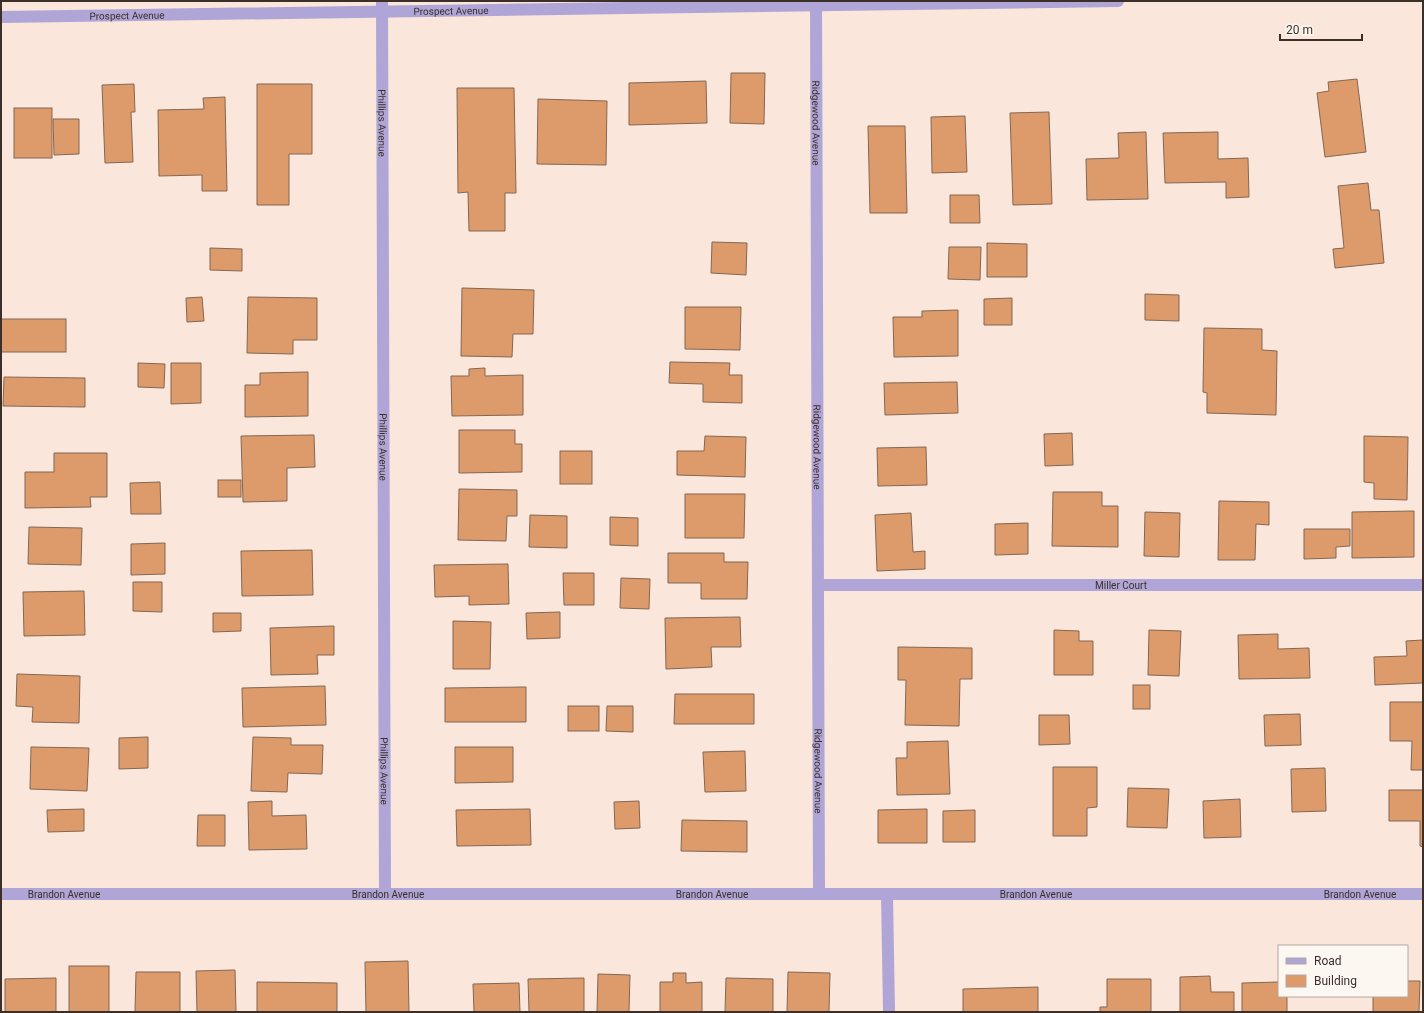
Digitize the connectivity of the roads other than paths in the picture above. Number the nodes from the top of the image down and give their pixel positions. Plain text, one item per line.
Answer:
1 (1118, 1) edge
2 (816, 3) edge
3 (382, 6) edge
4 (1, 17) edge
5 (818, 585) junction
6 (1423, 585) edge
7 (1, 894) edge
8 (385, 894) junction
9 (819, 894) junction
10 (887, 894) junction
11 (1423, 894) edge
12 (889, 1012) edge

1 - 2 street, Prospect Avenue
2 - 3 street, Prospect Avenue
2 - 5 street, Ridgewood Avenue
3 - 4 street, Prospect Avenue
3 - 8 street, Phillips Avenue
5 - 6 street, Miller Court
5 - 9 street, Ridgewood Avenue
7 - 8 street, Brandon Avenue
8 - 9 street, Brandon Avenue
9 - 10 street, Brandon Avenue
10 - 11 street, Brandon Avenue
10 - 12 street

